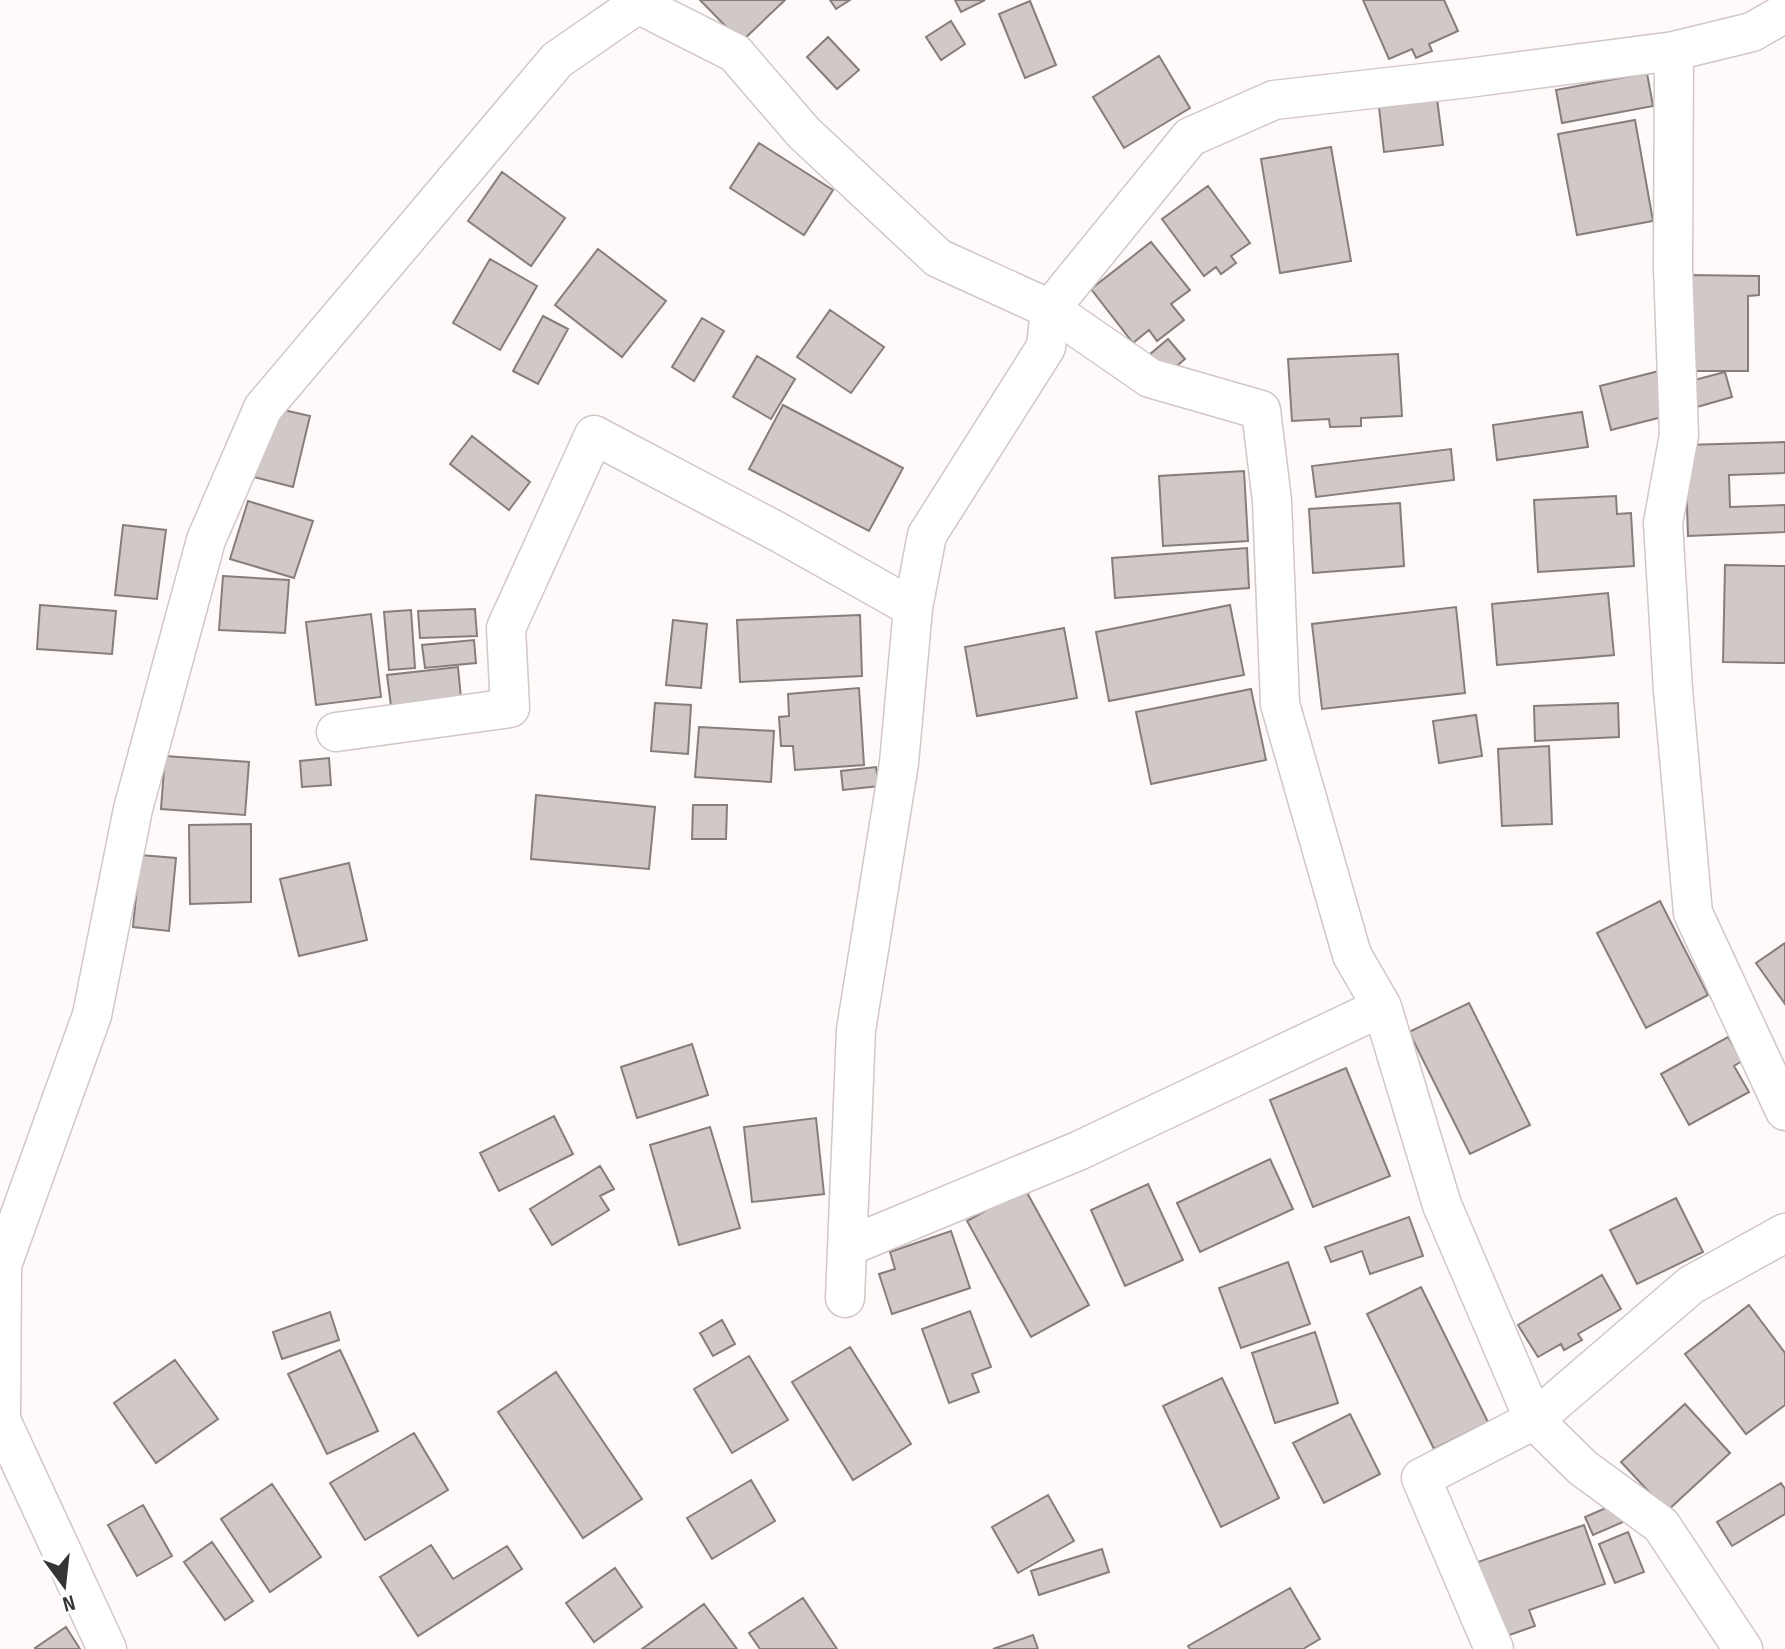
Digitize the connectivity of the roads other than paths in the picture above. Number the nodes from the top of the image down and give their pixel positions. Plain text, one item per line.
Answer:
1 (1785, 13) edge
2 (1674, 51) junction
3 (1050, 309) junction
4 (913, 608) junction
5 (336, 732) dead end
6 (1382, 1007) junction
7 (1785, 1111) edge
8 (1785, 1233) edge
9 (847, 1247) junction
10 (845, 1298) dead end
11 (1534, 1420) junction
12 (107, 1649) edge
13 (1494, 1649) edge
14 (1743, 1649) edge

1 - 2 street
2 - 3 street
2 - 7 street
3 - 4 street
3 - 6 street
3 - 12 street
4 - 5 street
4 - 9 street
6 - 9 street
6 - 11 street
8 - 11 street
9 - 10 street
11 - 13 street
11 - 14 street

